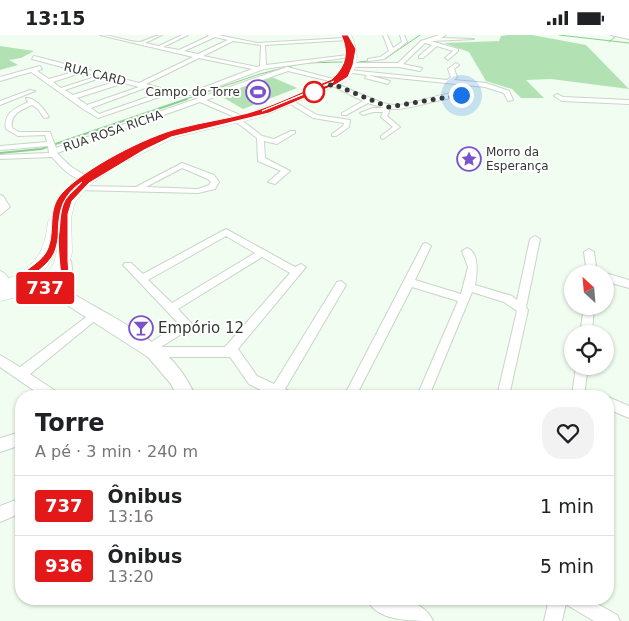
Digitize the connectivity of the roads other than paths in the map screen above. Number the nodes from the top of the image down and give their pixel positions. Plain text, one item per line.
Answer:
1 (132, 35) edge
2 (160, 35) edge
3 (186, 35) edge
4 (212, 35) edge
5 (385, 35) edge
6 (402, 35) edge
7 (444, 35) edge
8 (615, 35) edge
9 (102, 36) edge
10 (345, 36) edge
11 (620, 36) edge
12 (629, 37) edge
13 (241, 38) edge
14 (122, 39) junction
15 (233, 39) junction
16 (472, 39) dead end
17 (311, 41) junction
18 (434, 41) junction
19 (287, 42) junction
20 (141, 43) junction
21 (263, 43) junction
22 (160, 47) junction
23 (239, 49) dead end
24 (287, 49) dead end
25 (181, 51) junction
26 (391, 51) junction
27 (200, 55) junction
28 (238, 56) dead end
29 (288, 56) dead end
30 (421, 57) dead end
31 (34, 58) dead end
32 (448, 58) dead end
33 (315, 59) junction
34 (53, 63) junction
35 (236, 63) junction
36 (349, 64) junction
37 (399, 65) junction
38 (456, 65) dead end
39 (288, 66) junction
40 (260, 68) junction
41 (420, 69) dead end
42 (32, 70) junction
43 (81, 71) junction
44 (102, 76) junction
45 (0, 79) edge
46 (49, 81) junction
47 (123, 81) junction
48 (334, 82) junction
49 (388, 82) dead end
50 (448, 82) junction
51 (143, 86) junction
52 (60, 90) junction
53 (32, 91) dead end
54 (199, 92) junction
55 (166, 93) junction
56 (22, 94) junction
57 (185, 95) joint
58 (209, 95) junction
59 (469, 96) dead end
60 (557, 96) dead end
61 (71, 99) junction
62 (200, 100) junction
63 (370, 100) junction
64 (510, 100) dead end
65 (291, 102) junction
66 (629, 102) edge
67 (0, 103) edge
68 (32, 103) junction
69 (85, 108) junction
70 (388, 108) junction
71 (363, 113) dead end
72 (344, 114) dead end
73 (46, 117) dead end
74 (238, 119) junction
75 (293, 132) dead end
76 (334, 135) dead end
77 (260, 137) junction
78 (383, 137) dead end
79 (0, 147) edge
80 (52, 149) junction
81 (0, 157) edge
82 (272, 181) dead end
83 (81, 183) junction
84 (139, 188) junction
85 (0, 198) edge
86 (2, 211) edge
87 (535, 239) dead end
88 (426, 246) dead end
89 (467, 251) dead end
90 (589, 252) dead end
91 (262, 253) junction
92 (45, 259) junction
93 (64, 261) junction
94 (128, 265) dead end
95 (591, 265) edge
96 (143, 278) junction
97 (614, 280) edge
98 (409, 282) junction
99 (26, 283) junction
100 (629, 284) edge
101 (341, 285) dead end
102 (2, 286) edge
103 (469, 287) junction
104 (68, 298) junction
105 (464, 299) junction
106 (521, 307) junction
107 (172, 308) junction
108 (93, 316) junction
109 (152, 351) junction
110 (229, 351) junction
111 (0, 360) edge
112 (21, 374) junction
113 (582, 375) edge
114 (44, 390) edge
115 (183, 390) edge
116 (273, 390) edge
117 (283, 390) edge
118 (353, 390) edge
119 (426, 390) edge
120 (505, 390) edge
121 (583, 390) edge
122 (614, 406) edge
123 (629, 412) edge
124 (15, 441) edge
125 (0, 445) edge
126 (15, 508) edge
127 (0, 514) edge
128 (389, 605) edge
129 (557, 605) edge
130 (584, 605) edge
131 (420, 621) edge
132 (554, 621) edge
133 (611, 621) edge

1 - 14 street
2 - 20 street
3 - 22 street
4 - 15 street
4 - 25 street
5 - 26 street
6 - 26 street
7 - 18 street
8 - 11 street
9 - 14 street
10 - 17 street
10 - 36 main road
11 - 12 street
13 - 15 street
13 - 21 street
13 - 23 street
14 - 20 street
15 - 27 street
16 - 18 street
17 - 19 street
17 - 33 street
18 - 30 street
18 - 32 street
18 - 37 street
19 - 21 street
19 - 24 street
20 - 22 street
21 - 40 street
22 - 25 street
25 - 27 street
26 - 36 street
27 - 35 street
27 - 51 street
28 - 35 street
29 - 39 street
31 - 34 street, RUA CARD
33 - 36 street, RUA ROSA RICHA
33 - 39 street, RUA ROSA RICHA
34 - 42 street
34 - 43 street, RUA CARD
35 - 40 street
36 - 37 street
36 - 39 street, RUA ROSA RICHA
36 - 48 main road
36 - 49 street
36 - 50 street
37 - 41 street
38 - 50 street
39 - 40 street, RUA ROSA RICHA
39 - 48 street
39 - 58 street, RUA ROSA RICHA
40 - 54 street, RUA ROSA RICHA
42 - 45 street
42 - 46 street
43 - 44 street, RUA CARD
43 - 46 street
44 - 47 street, RUA CARD
44 - 52 street
46 - 52 street
47 - 51 street, RUA CARD
47 - 61 street
48 - 63 street
48 - 65 main road
48 - 74 main road
50 - 64 street
51 - 55 street, RUA CARD
51 - 69 street
52 - 61 street
53 - 56 street
54 - 57 street, RUA ROSA RICHA
54 - 58 street
55 - 57 street, RUA CARD
55 - 69 street
56 - 67 street
56 - 68 street
58 - 62 street, RUA ROSA RICHA
59 - 70 street
60 - 66 street
61 - 69 street
62 - 74 street
62 - 80 street, RUA ROSA RICHA
63 - 70 street
63 - 72 street
65 - 74 main road
65 - 76 street
68 - 73 street
68 - 80 street
70 - 71 street
70 - 78 street
74 - 77 street
74 - 83 main road
75 - 77 street
77 - 82 street
79 - 80 street
80 - 81 street
80 - 83 street
83 - 84 street
83 - 92 main road
83 - 93 main road
84 - 84 street
85 - 86 street
87 - 106 street
88 - 98 street
89 - 103 street
90 - 95 street
91 - 96 street
91 - 107 street
91 - 110 street
92 - 93 main road
92 - 99 main road
93 - 99 main road
93 - 104 street
94 - 96 street
96 - 107 street
97 - 100 street
98 - 105 street
98 - 118 street
99 - 102 main road
99 - 104 street
101 - 117 street
103 - 105 street
103 - 106 street
104 - 108 street
105 - 119 street
106 - 120 street
107 - 109 street
108 - 109 street
108 - 112 street
109 - 110 street
109 - 115 street
110 - 116 street
111 - 112 street
112 - 114 street
113 - 121 street
122 - 123 street
124 - 125 street
126 - 127 street
128 - 131 street
129 - 132 street
130 - 133 street

